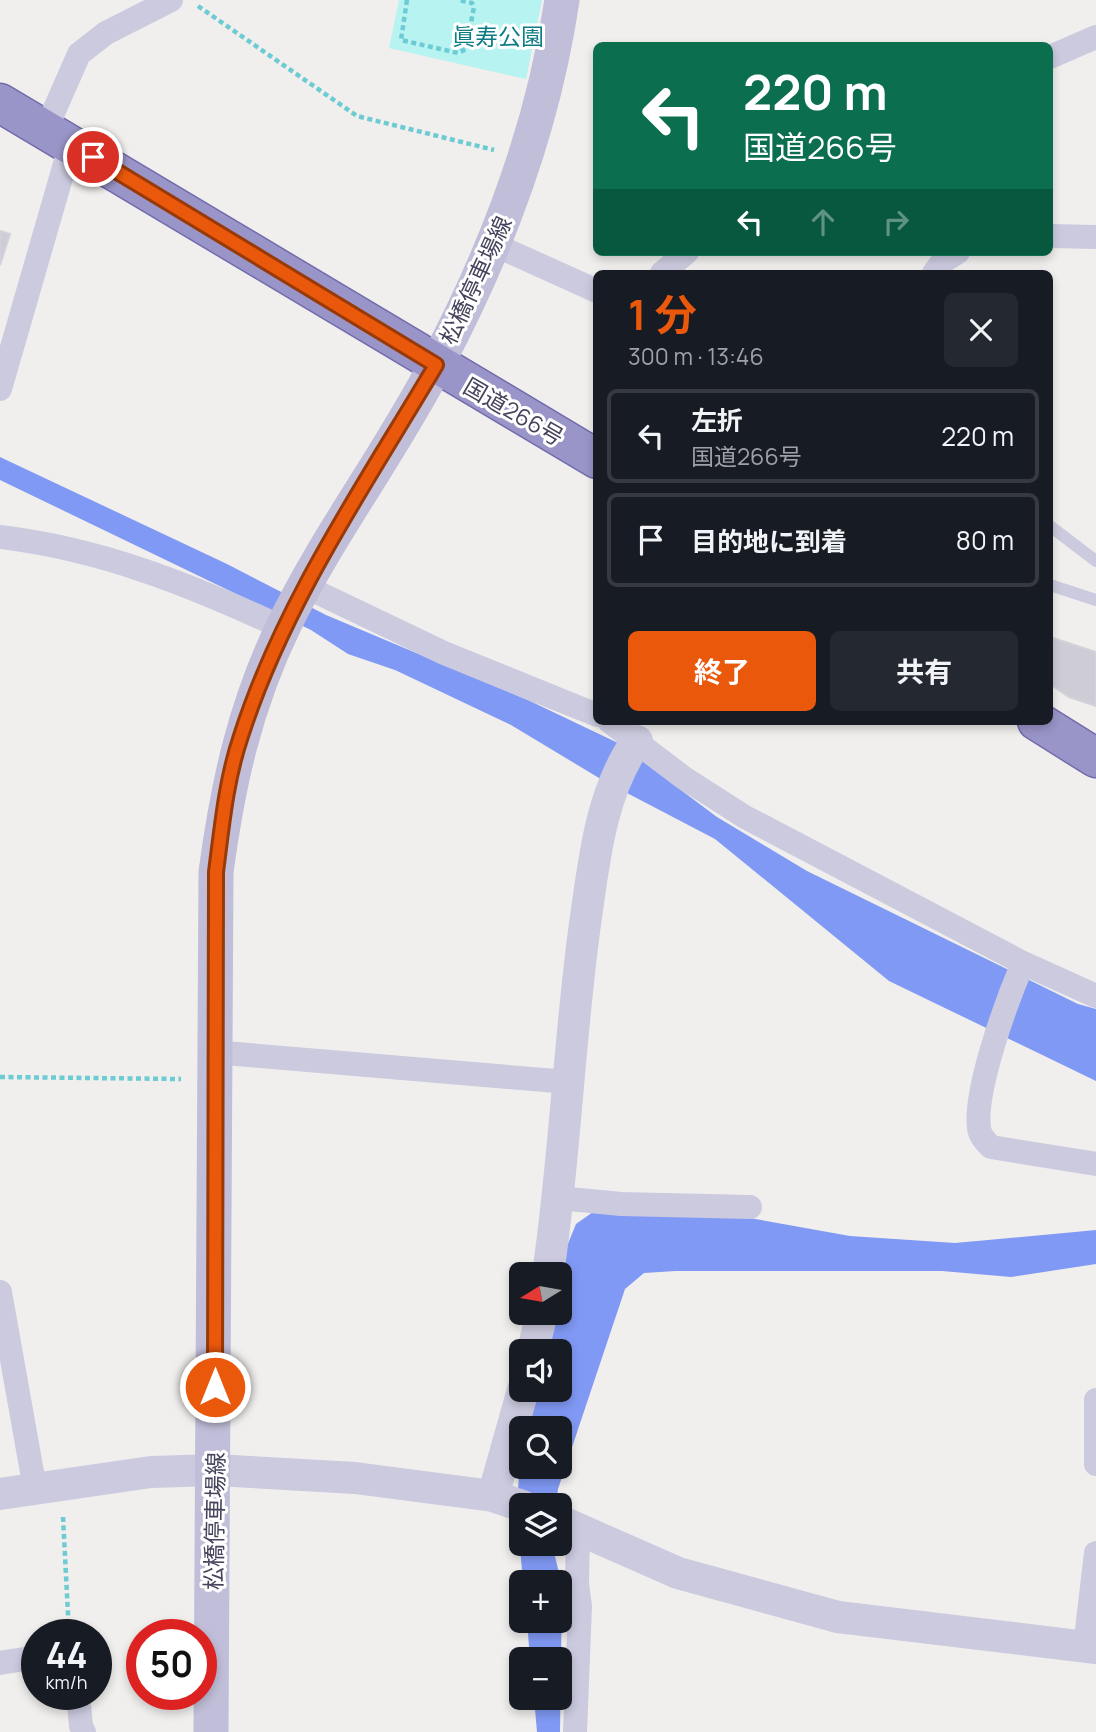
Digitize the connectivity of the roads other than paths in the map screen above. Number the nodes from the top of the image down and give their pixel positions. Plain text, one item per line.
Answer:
1 (171, 0) edge
2 (562, 0) edge
3 (1096, 37) edge
4 (1053, 56) edge
5 (0, 103) edge
6 (58, 136) junction
7 (1053, 236) edge
8 (1096, 237) edge
9 (495, 245) junction
10 (682, 256) edge
11 (952, 256) edge
12 (666, 270) edge
13 (936, 270) edge
14 (593, 289) edge
15 (436, 365) junction
16 (0, 389) edge
17 (593, 457) edge
18 (1053, 528) edge
19 (0, 537) edge
20 (1096, 561) edge
21 (1053, 586) edge
22 (1096, 600) edge
23 (293, 608) junction
24 (593, 718) edge
25 (1043, 725) edge
26 (617, 728) edge
27 (1096, 758) edge
28 (1020, 968) junction
29 (1096, 996) edge
30 (214, 1066) junction
31 (568, 1082) junction
32 (1096, 1164) edge
33 (559, 1198) junction
34 (750, 1207) dead end
35 (550, 1262) edge
36 (0, 1292) edge
37 (1096, 1400) edge
38 (521, 1402) edge
39 (1096, 1464) edge
40 (215, 1470) junction
41 (48, 1488) junction
42 (0, 1494) edge
43 (508, 1501) edge
44 (572, 1525) edge
45 (1096, 1553) edge
46 (572, 1554) edge
47 (1091, 1648) edge
48 (21, 1660) edge
49 (0, 1663) edge
50 (80, 1710) edge
51 (84, 1732) edge
52 (211, 1732) edge
53 (575, 1732) edge

1 - 6 street
2 - 9 main road, 松橋停車場線
3 - 4 street
5 - 6 highway, 国道266号
6 - 15 highway, 国道266号
6 - 16 street
7 - 8 street
9 - 14 street
9 - 15 main road, 松橋停車場線
10 - 12 street
11 - 13 street
15 - 17 highway, 国道266号
15 - 23 main road, 松橋停車場線
18 - 20 lane
19 - 23 street
21 - 22 lane
23 - 24 street
23 - 30 main road, 松橋停車場線
25 - 27 highway
26 - 28 street
26 - 31 street
28 - 29 street
28 - 32 street
30 - 31 street
30 - 40 main road, 松橋停車場線
31 - 33 street
33 - 34 street
33 - 35 street
36 - 41 street
37 - 39 street
38 - 43 street
40 - 41 street
40 - 43 street
40 - 52 main road, 松橋停車場線
41 - 42 street
44 - 47 street
45 - 47 street
46 - 53 street
48 - 49 street
50 - 51 street

